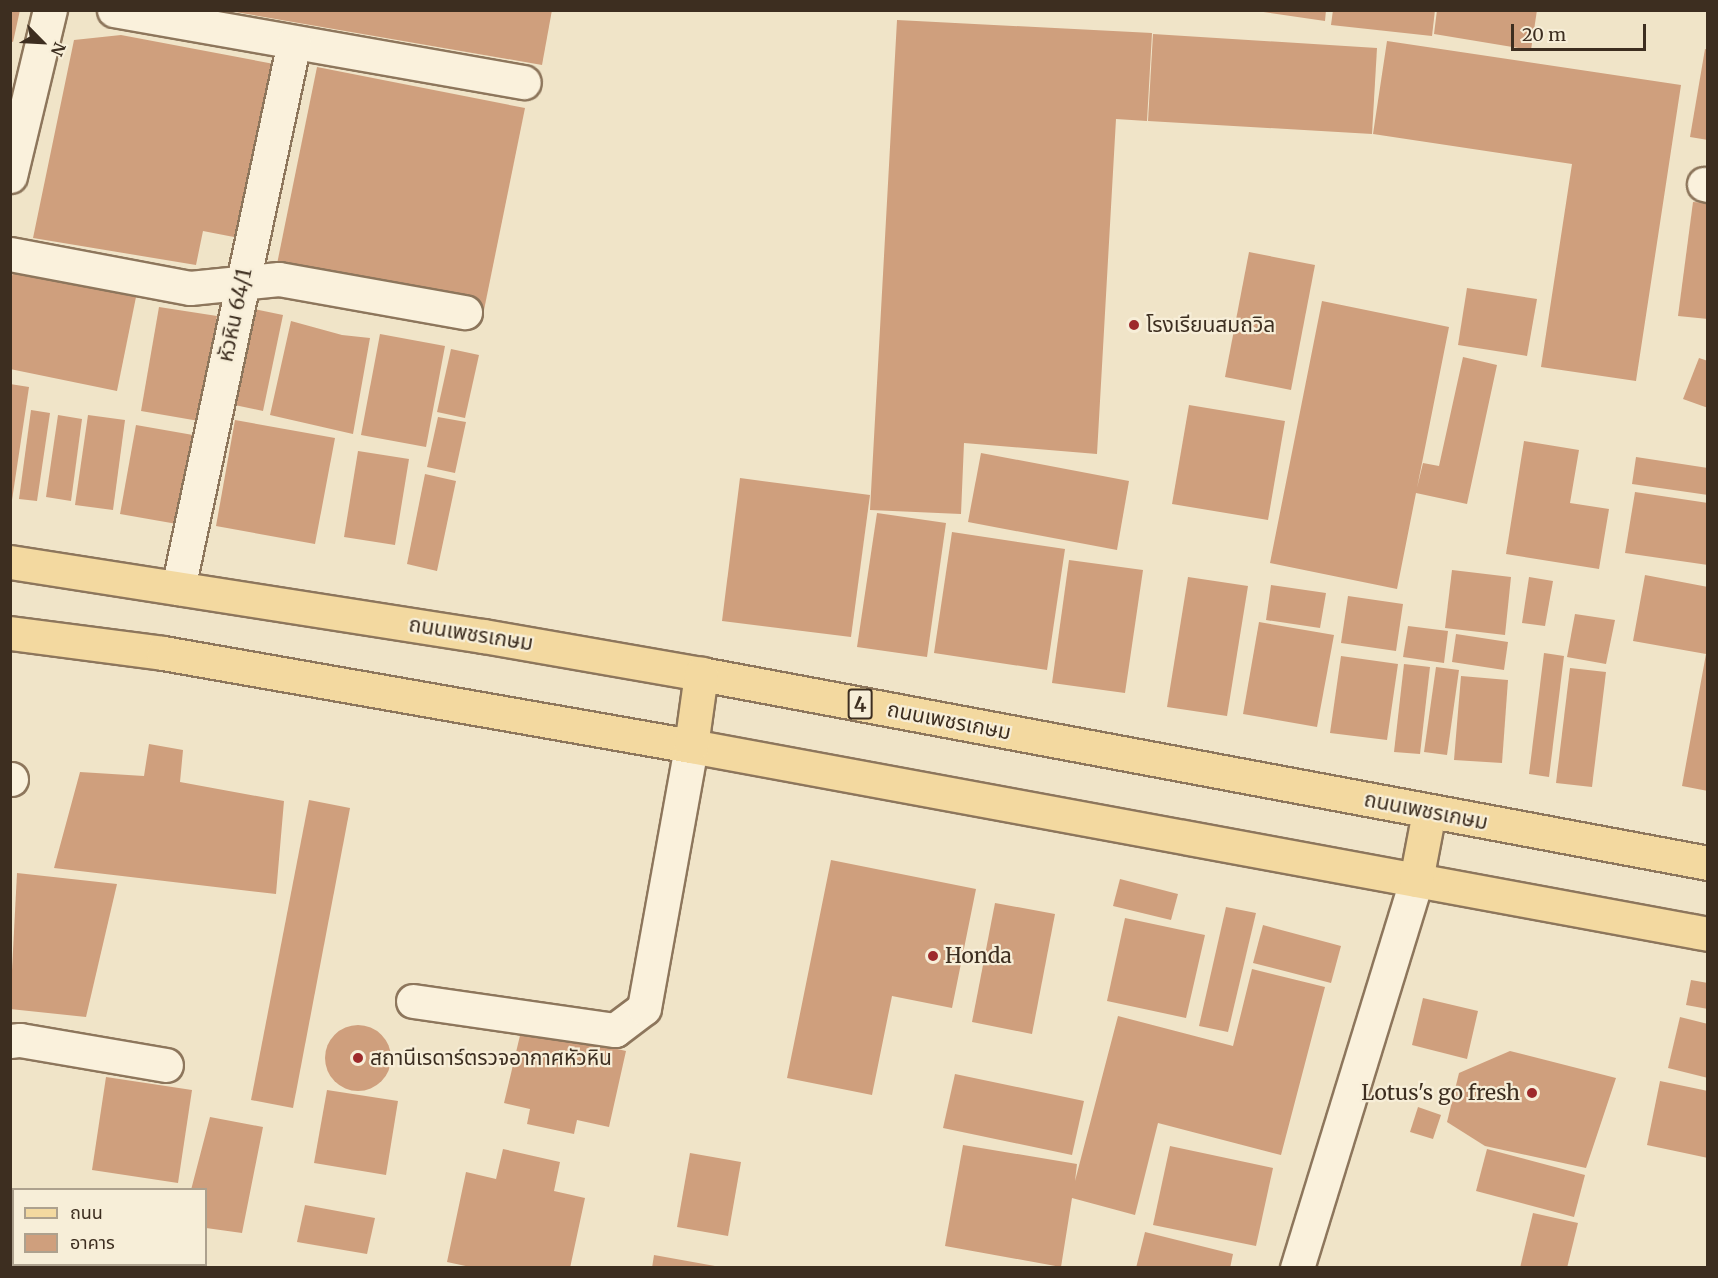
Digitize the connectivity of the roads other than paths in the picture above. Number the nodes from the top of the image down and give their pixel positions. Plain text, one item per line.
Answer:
1 (50, 10) edge
2 (114, 10) edge
3 (294, 42) junction
4 (524, 82) dead end
5 (10, 176) edge
6 (10, 254) edge
7 (242, 283) junction
8 (465, 312) dead end
9 (10, 561) edge
10 (178, 588) junction
11 (10, 633) edge
12 (701, 674) junction
13 (691, 746) junction
14 (1429, 812) junction
15 (1707, 863) edge
16 (1416, 880) junction
17 (1707, 934) edge
18 (413, 1001) dead end
19 (10, 1041) edge
20 (166, 1065) dead end
21 (1297, 1268) edge

1 - 5 street
2 - 3 street
3 - 4 street
3 - 7 street, หัวหิน 64/1
6 - 7 street
7 - 8 street
7 - 10 street, หัวหิน 64/1
9 - 10 main road, ถนนเพชรเกษม / 4
10 - 12 main road, ถนนเพชรเกษม / 4
11 - 13 main road
12 - 13 main road
12 - 14 main road, ถนนเพชรเกษม / 4
13 - 16 main road
13 - 18 street
14 - 15 main road, ถนนเพชรเกษม / 4
14 - 16 main road
16 - 17 main road
16 - 21 street
19 - 20 street

